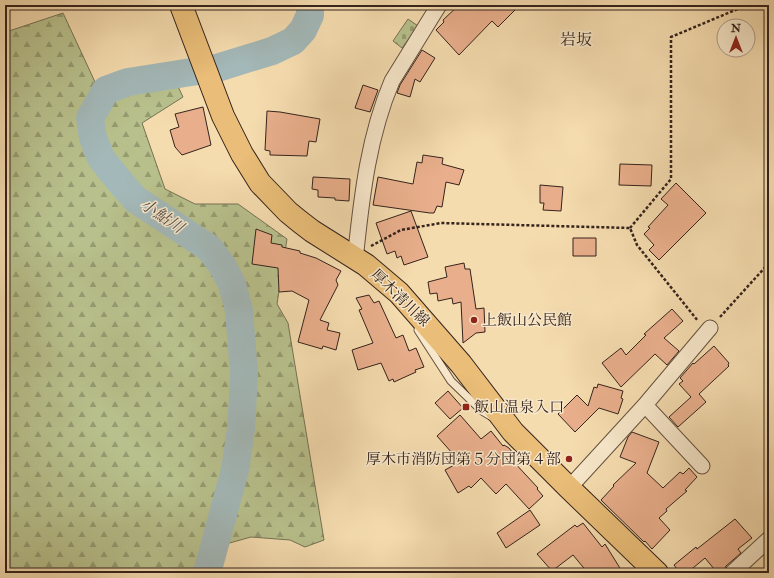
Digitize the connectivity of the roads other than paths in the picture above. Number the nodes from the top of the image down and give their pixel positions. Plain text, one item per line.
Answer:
1 (181, 5) edge
2 (439, 5) edge
3 (354, 254) junction
4 (399, 293) junction
5 (708, 330) road end
6 (645, 405) junction
7 (513, 432) junction
8 (702, 466) dead end
9 (569, 488) junction
10 (769, 539) edge
11 (657, 573) edge
12 (732, 573) edge

1 - 3 main road, 厚木清川線
2 - 3 street
3 - 4 main road, 厚木清川線
4 - 7 main road, 厚木清川線
4 - 7 lane
5 - 6 street
6 - 8 street
6 - 9 street
7 - 9 main road, 厚木清川線
9 - 11 main road, 厚木清川線
10 - 12 street

